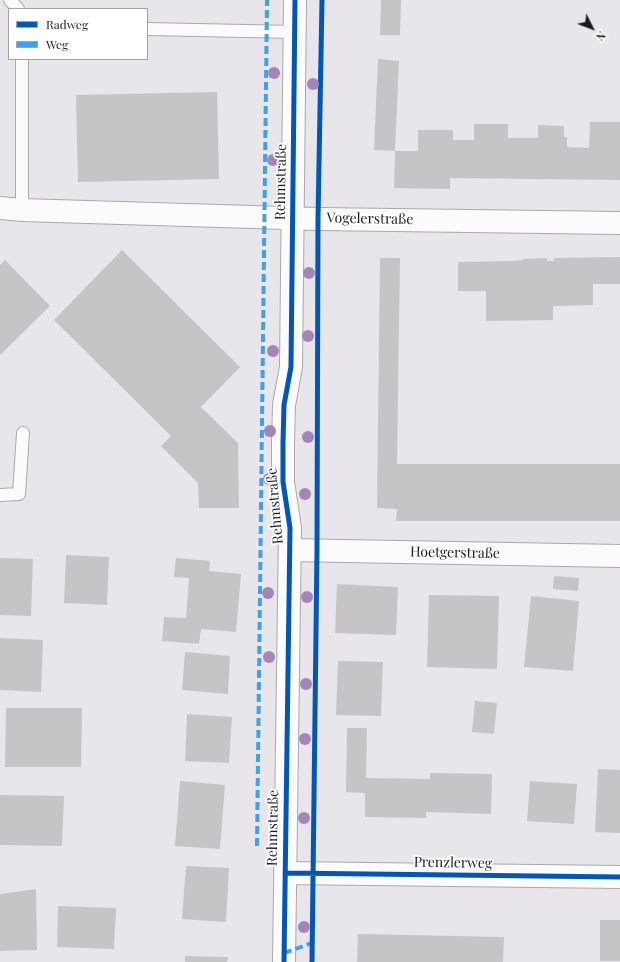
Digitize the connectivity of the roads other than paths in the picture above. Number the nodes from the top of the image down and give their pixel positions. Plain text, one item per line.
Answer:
1 (10, 0) edge
2 (295, 0) edge
3 (17, 8) edge
4 (148, 30) edge
5 (295, 32) junction
6 (22, 60) edge
7 (0, 208) edge
8 (22, 210) junction
9 (293, 217) junction
10 (620, 222) edge
11 (22, 433) dead end
12 (0, 495) edge
13 (290, 550) junction
14 (620, 556) edge
15 (285, 873) junction
16 (620, 877) edge
17 (284, 962) edge

1 - 3 lane
2 - 5 street, Rehmstraße
4 - 5 lane
5 - 9 street, Rehmstraße
6 - 8 lane
7 - 8 street, Vogelerstraße
8 - 9 street, Vogelerstraße
9 - 10 street, Vogelerstraße
9 - 13 street, Rehmstraße
11 - 12 lane
13 - 14 street, Hoetgerstraße
13 - 15 street, Rehmstraße
15 - 16 street, Prenzlerweg
15 - 17 street, Rehmstraße

